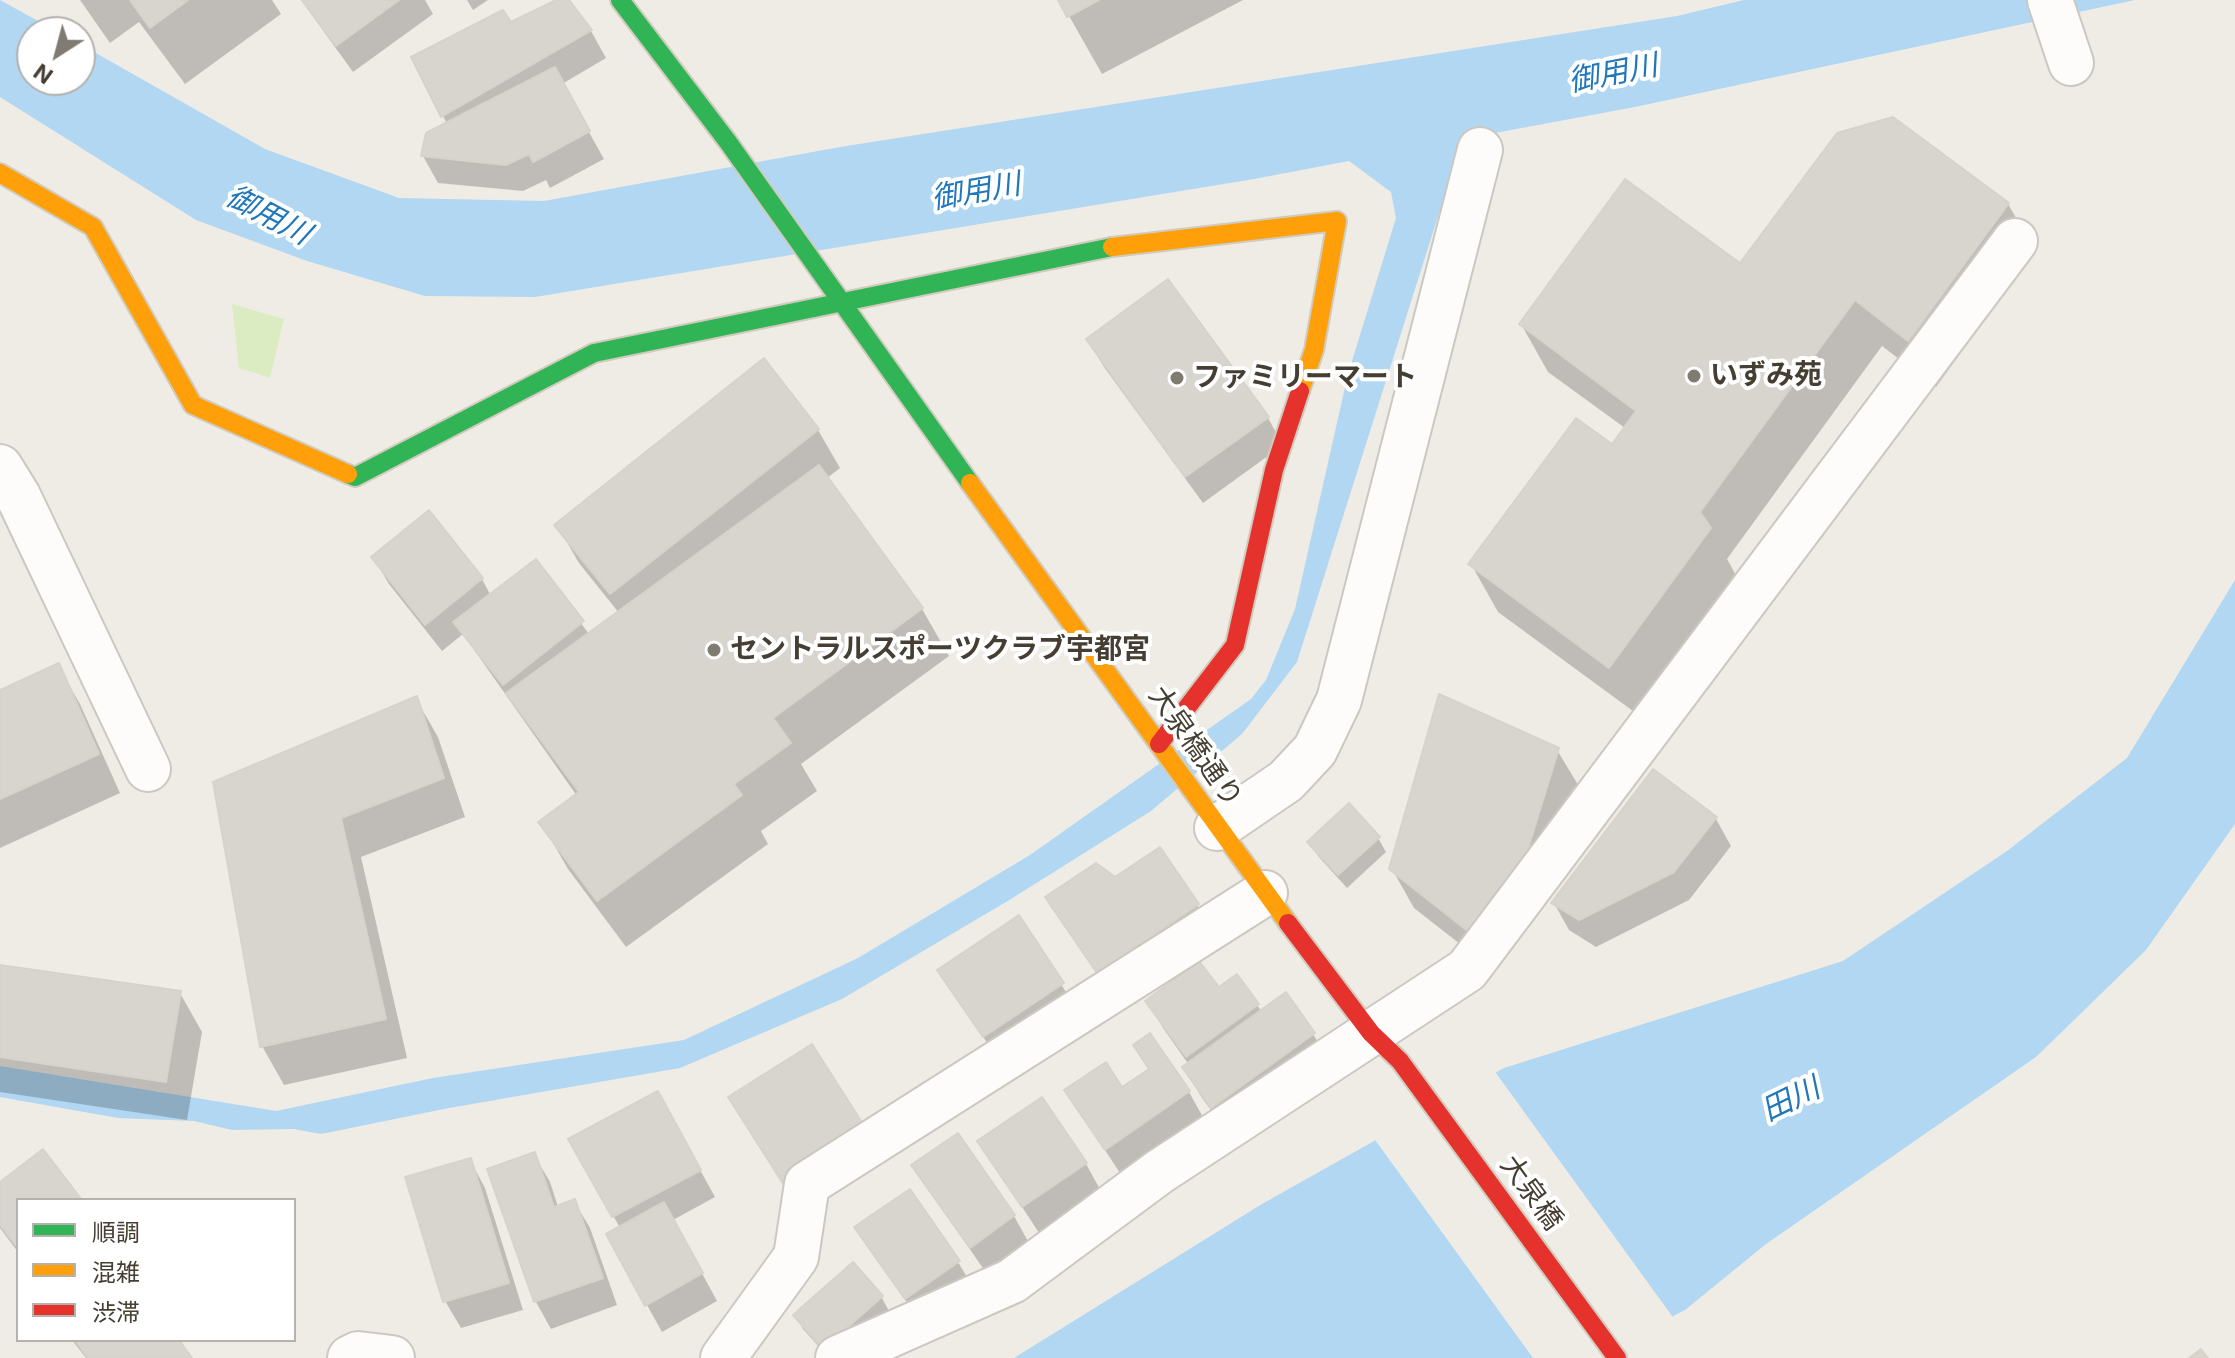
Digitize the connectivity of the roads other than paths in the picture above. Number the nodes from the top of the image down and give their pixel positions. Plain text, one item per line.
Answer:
1 (620, 0) edge
2 (2050, 0) edge
3 (2071, 63) dead end
4 (1480, 150) dead end
5 (0, 173) edge
6 (2015, 241) dead end
7 (840, 303) junction
8 (0, 467) edge
9 (1159, 744) junction
10 (148, 769) dead end
11 (1217, 828) junction
12 (1265, 893) junction
13 (1386, 1047) junction
14 (350, 1358) edge
15 (392, 1358) edge
16 (723, 1358) edge
17 (838, 1358) edge
18 (1617, 1358) edge

1 - 7 street, 大泉橋通り
2 - 3 street
4 - 11 street
5 - 7 street
6 - 13 street
7 - 9 street, 大泉橋通り
7 - 9 street
8 - 10 street
9 - 11 street, 大泉橋通り
11 - 12 street, 大泉橋通り
12 - 13 street, 大泉橋通り
12 - 16 street
13 - 17 street
13 - 18 street, 大泉橋
14 - 15 street

